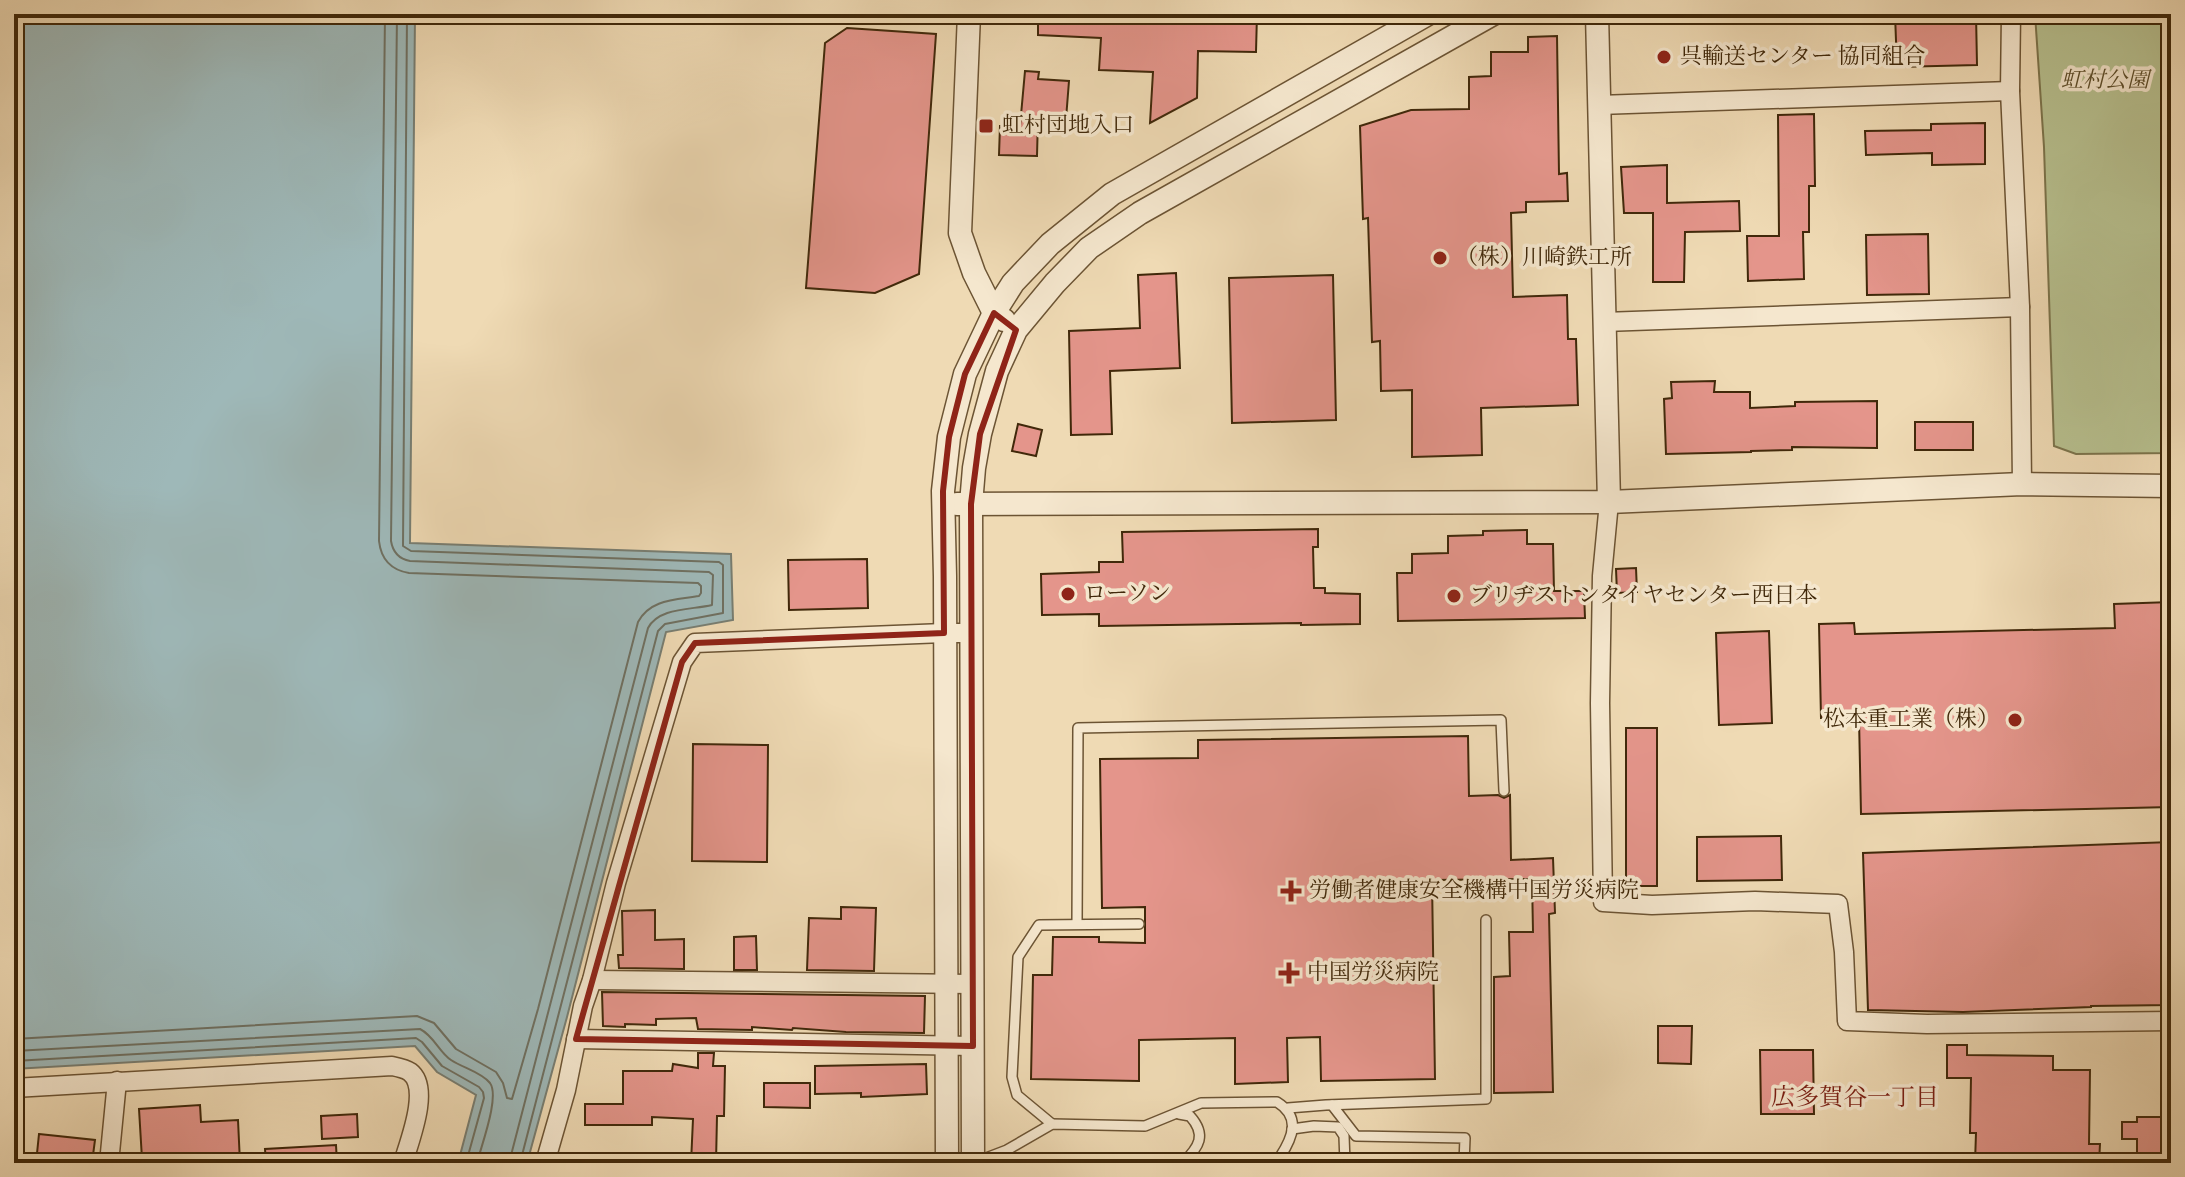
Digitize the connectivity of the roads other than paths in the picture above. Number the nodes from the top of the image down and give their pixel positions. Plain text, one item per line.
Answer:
1 (969, 14) edge
2 (1428, 14) edge
3 (1449, 14) edge
4 (1493, 14) edge
5 (1597, 14) edge
6 (2011, 14) edge
7 (1449, 39) junction
8 (2010, 91) junction
9 (1599, 105) junction
10 (2020, 307) junction
11 (994, 313) junction
12 (1604, 322) junction
13 (1016, 330) junction
14 (2022, 484) junction
15 (2171, 486) edge
16 (1609, 502) junction
17 (943, 504) junction
18 (971, 504) junction
19 (944, 633) junction
20 (971, 633) junction
21 (1504, 791) dead end
22 (1486, 920) dead end
23 (1077, 924) junction
24 (1139, 924) dead end
25 (592, 980) junction
26 (946, 984) junction
27 (973, 984) junction
28 (2171, 1021) edge
29 (576, 1039) junction
30 (947, 1046) junction
31 (973, 1046) junction
32 (117, 1081) junction
33 (14, 1088) edge
34 (1332, 1105) junction
35 (1288, 1108) junction
36 (1176, 1114) junction
37 (1052, 1124) junction
38 (1292, 1129) junction
39 (1288, 1145) junction
40 (1271, 1162) edge
41 (109, 1163) edge
42 (403, 1163) edge
43 (545, 1163) edge
44 (947, 1163) edge
45 (974, 1163) edge
46 (1135, 1163) edge
47 (1155, 1163) edge
48 (1183, 1163) edge
49 (1223, 1163) edge
50 (1285, 1163) edge
51 (1345, 1163) edge
52 (1464, 1163) edge

1 - 11 street
2 - 11 street
3 - 7 street
4 - 7 street
5 - 9 street
6 - 8 street
7 - 13 street
8 - 9 street
8 - 10 street
9 - 12 street
10 - 12 street
10 - 14 street
11 - 13 street
11 - 17 street
12 - 16 street
13 - 18 street
14 - 15 street
14 - 16 street
16 - 18 street
16 - 28 street
17 - 18 street
17 - 19 street
18 - 20 street
19 - 20 street
19 - 25 street
19 - 26 street
20 - 27 street
21 - 23 lane
22 - 34 lane
23 - 24 lane
23 - 37 lane
25 - 26 street
25 - 29 street
26 - 27 street
26 - 30 street
27 - 31 street
29 - 30 street
29 - 43 street
30 - 31 street
30 - 44 street
31 - 45 street
32 - 33 street
32 - 41 street
32 - 42 street
34 - 35 lane
34 - 52 lane
35 - 36 lane
35 - 38 lane
36 - 37 lane
36 - 48 lane
37 - 45 lane
38 - 39 lane
38 - 51 lane
39 - 40 lane
39 - 50 lane
40 - 49 lane
44 - 45 street
46 - 47 lane

